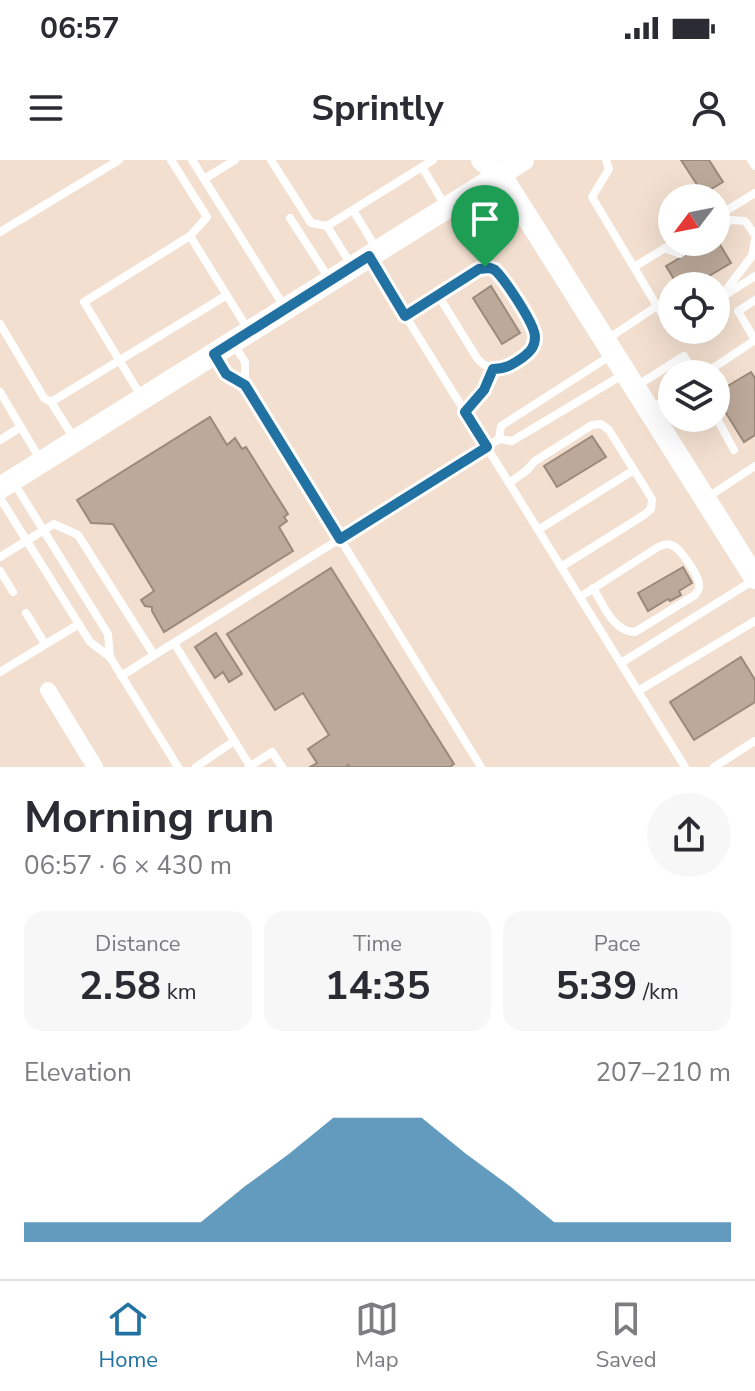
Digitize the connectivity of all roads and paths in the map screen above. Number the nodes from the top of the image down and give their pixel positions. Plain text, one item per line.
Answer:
1 (119, 160) edge
2 (171, 160) edge
3 (192, 160) edge
4 (235, 160) edge
5 (271, 160) edge
6 (433, 160) edge
7 (482, 160) edge
8 (523, 160) edge
9 (606, 160) edge
10 (751, 160) edge
11 (755, 166) edge
12 (422, 167) junction
13 (499, 167) edge
14 (204, 179) junction
15 (755, 193) edge
16 (446, 208) junction
17 (730, 208) edge
18 (353, 210) junction
19 (290, 218) dead end
20 (730, 221) edge
21 (327, 226) junction
22 (0, 232) edge
23 (190, 236) junction
24 (755, 237) edge
25 (658, 252) edge
26 (366, 258) junction
27 (634, 267) junction
28 (755, 276) edge
29 (330, 281) junction
30 (730, 284) edge
31 (730, 292) edge
32 (227, 295) junction
33 (438, 295) junction
34 (755, 300) edge
35 (657, 306) joint
36 (286, 309) junction
37 (405, 316) junction
38 (0, 324) edge
39 (755, 340) edge
40 (232, 342) junction
41 (609, 348) junction
42 (725, 360) edge
43 (120, 361) junction
44 (658, 368) edge
45 (493, 369) junction
46 (630, 380) junction
47 (245, 385) junction
48 (0, 392) edge
49 (142, 398) junction
50 (51, 402) junction
51 (658, 405) edge
52 (649, 411) junction
53 (465, 412) junction
54 (21, 427) junction
55 (724, 432) edge
56 (499, 439) junction
57 (0, 440) edge
58 (75, 440) junction
59 (487, 447) junction
60 (734, 450) dead end
61 (42, 461) junction
62 (755, 466) edge
63 (634, 470) junction
64 (509, 483) junction
65 (4, 489) edge
66 (705, 499) junction
67 (43, 530) junction
68 (538, 530) junction
69 (340, 539) junction
70 (26, 541) junction
71 (0, 557) edge
72 (561, 567) junction
73 (0, 571) edge
74 (755, 577) edge
75 (593, 588) junction
76 (13, 592) dead end
77 (580, 597) junction
78 (26, 613) dead end
79 (755, 621) edge
80 (79, 624) junction
81 (174, 643) junction
82 (45, 644) junction
83 (154, 655) junction
84 (110, 657) junction
85 (621, 663) junction
86 (0, 672) edge
87 (121, 676) junction
88 (48, 690) dead end
89 (638, 691) junction
90 (234, 741) junction
91 (755, 741) edge
92 (95, 767) edge
93 (178, 767) edge
94 (196, 767) edge
95 (250, 767) edge
96 (282, 767) edge
97 (481, 767) edge
98 (685, 767) edge
99 (714, 767) edge

1 - 22 lane
2 - 23 lane
3 - 14 lane
4 - 14 lane
5 - 21 lane
6 - 12 lane
7 - 13 main road
8 - 13 main road
9 - 27 lane
10 - 11 lane
12 - 16 lane
12 - 18 lane
13 - 16 main road
13 - 41 main road
14 - 36 lane
15 - 17 lane
16 - 26 main road
18 - 21 lane
18 - 26 lane
19 - 29 lane
20 - 24 lane
21 - 26 lane
23 - 32 lane
23 - 43 lane
24 - 30 lane
25 - 27 lane
26 - 29 main road
26 - 37 lane
27 - 35 lane
28 - 31 lane
29 - 36 main road
32 - 40 lane
32 - 43 lane
33 - 37 lane
33 - 45 lane
33 - 45 lane
34 - 39 lane
35 - 41 lane
36 - 40 main road
37 - 53 lane
38 - 50 lane
39 - 42 lane
40 - 47 lane
40 - 47 lane
40 - 49 main road
41 - 46 main road
41 - 56 lane
43 - 49 lane
43 - 50 lane
44 - 46 lane
45 - 53 lane
46 - 52 main road
46 - 56 lane
47 - 69 lane
48 - 54 lane
49 - 58 main road
50 - 58 lane
51 - 52 lane
52 - 66 main road
53 - 59 lane
54 - 57 lane
54 - 61 lane
55 - 60 lane
56 - 59 lane
58 - 61 main road
59 - 64 lane
59 - 69 lane
61 - 65 main road
62 - 66 lane
63 - 64 lane
63 - 68 lane
63 - 72 lane
64 - 68 lane
65 - 67 lane
65 - 70 lane
66 - 74 main road
67 - 70 lane
67 - 83 lane
67 - 84 lane
68 - 72 lane
69 - 81 lane
69 - 97 lane
70 - 71 lane
70 - 80 lane
72 - 77 lane
73 - 76 lane
74 - 85 lane
75 - 75 lane
75 - 77 lane
77 - 85 lane
78 - 82 lane
79 - 89 lane
80 - 82 lane
80 - 84 lane
81 - 83 lane
81 - 90 lane
82 - 86 lane
83 - 87 lane
84 - 87 lane
85 - 89 lane
87 - 93 lane
88 - 92 street
89 - 98 lane
90 - 94 lane
90 - 95 lane
91 - 99 lane
95 - 96 lane

